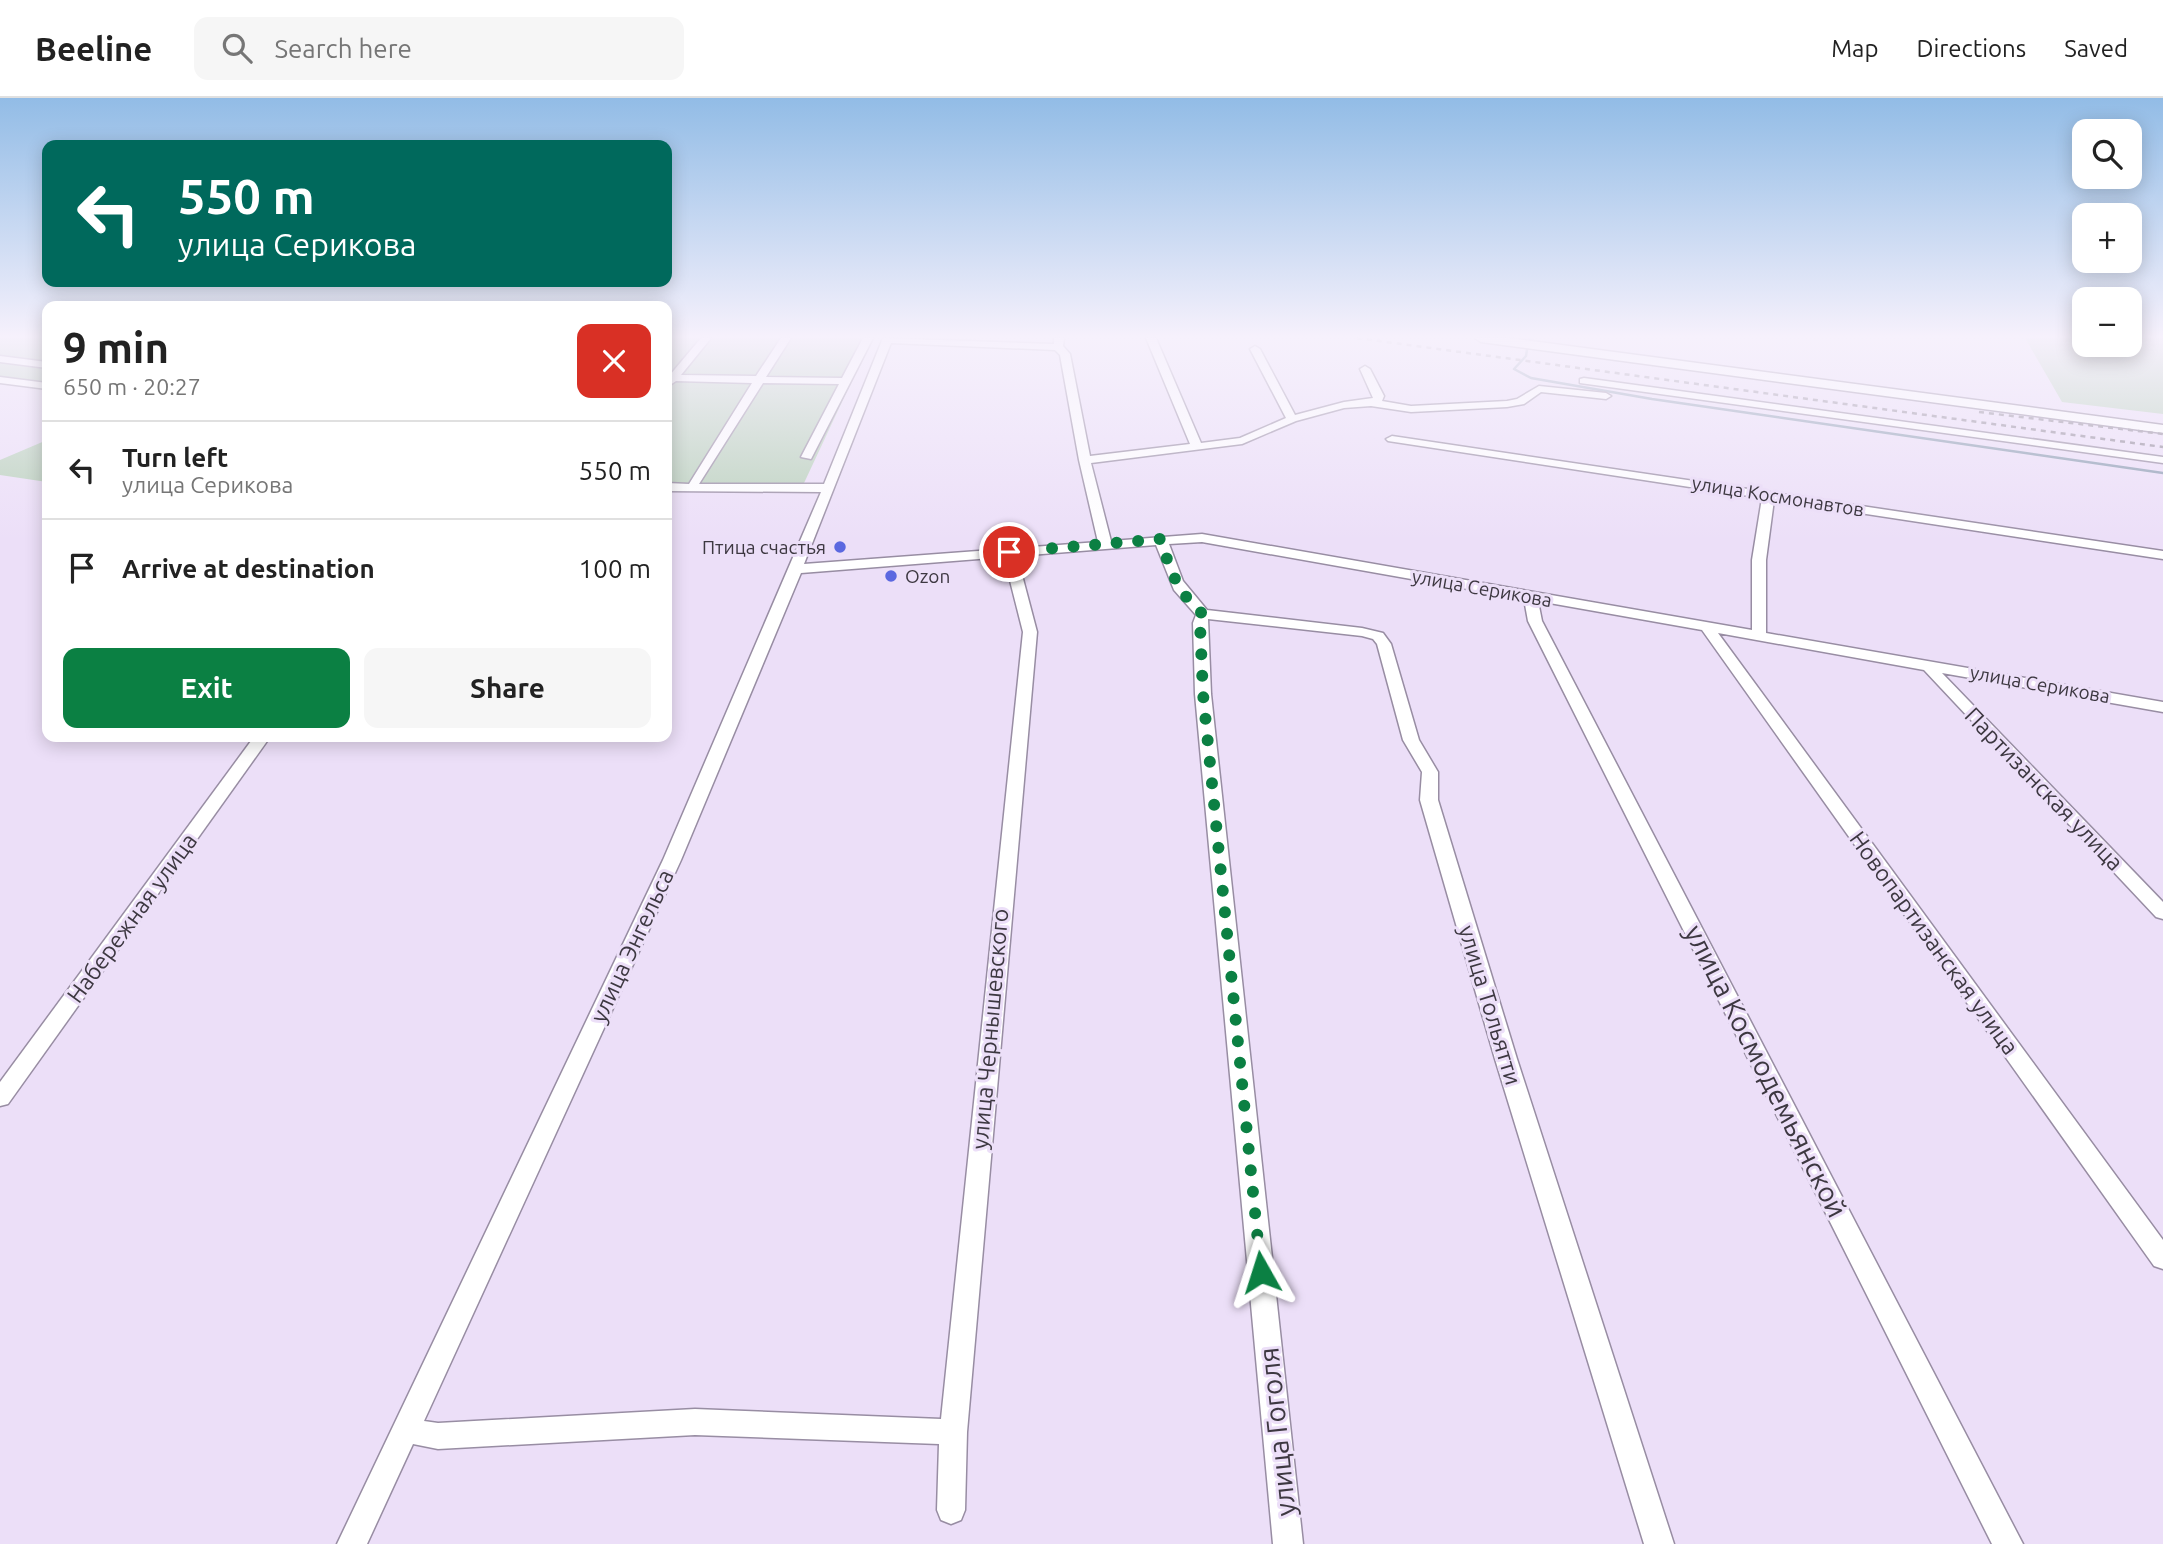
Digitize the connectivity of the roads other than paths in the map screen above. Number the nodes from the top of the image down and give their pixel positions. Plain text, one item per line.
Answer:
1 (744, 405) edge
2 (833, 405) edge
3 (857, 405) edge
4 (1075, 405) edge
5 (1180, 405) edge
6 (1285, 405) edge
7 (1342, 405) edge
8 (1383, 405) edge
9 (1479, 405) edge
10 (1763, 405) edge
11 (1988, 405) edge
12 (1292, 418) junction
13 (2163, 429) edge
14 (1392, 439) dead end
15 (1196, 444) junction
16 (807, 457) dead end
17 (1085, 460) junction
18 (2163, 460) edge
19 (694, 482) dead end
20 (672, 487) edge
21 (827, 488) junction
22 (1769, 495) junction
23 (1161, 539) junction
24 (1105, 544) junction
25 (1009, 552) junction
26 (2163, 555) edge
27 (796, 569) junction
28 (1530, 596) junction
29 (1203, 614) junction
30 (1706, 626) junction
31 (1759, 634) junction
32 (1928, 664) junction
33 (2163, 706) edge
34 (258, 742) edge
35 (2163, 913) edge
36 (0, 1098) edge
37 (2163, 1259) edge
38 (405, 1430) junction
39 (953, 1432) junction
40 (951, 1510) dead end
41 (352, 1544) edge
42 (1288, 1544) edge
43 (1659, 1544) edge
44 (2008, 1544) edge

1 - 19 street
2 - 16 street
3 - 21 street, улица Энгельса
4 - 17 street
5 - 15 street
6 - 12 street
7 - 12 street
8 - 9 street
10 - 18 street
11 - 13 main road
12 - 15 street
14 - 22 street, улица Космонавтов
15 - 17 street
17 - 24 street
20 - 21 street
21 - 27 street, улица Энгельса
22 - 26 street, улица Космонавтов
22 - 31 street
23 - 24 street, улица Серикова
23 - 28 street, улица Серикова
23 - 29 street
24 - 25 street, улица Серикова
25 - 27 street, улица Серикова
25 - 39 street, улица Чернышевского
27 - 38 street, улица Энгельса
28 - 30 street, улица Серикова
28 - 44 street, улица Космодемьянской
29 - 42 street, улица Гоголя
29 - 43 street, улица Тольятти
30 - 31 street, улица Серикова
30 - 37 street, Новопартизанская улица
31 - 32 street, улица Серикова
32 - 33 street, улица Серикова
32 - 35 street, Партизанская улица
34 - 36 street, Набережная улица
38 - 39 street
38 - 41 street, улица Энгельса
39 - 40 street, улица Чернышевского

